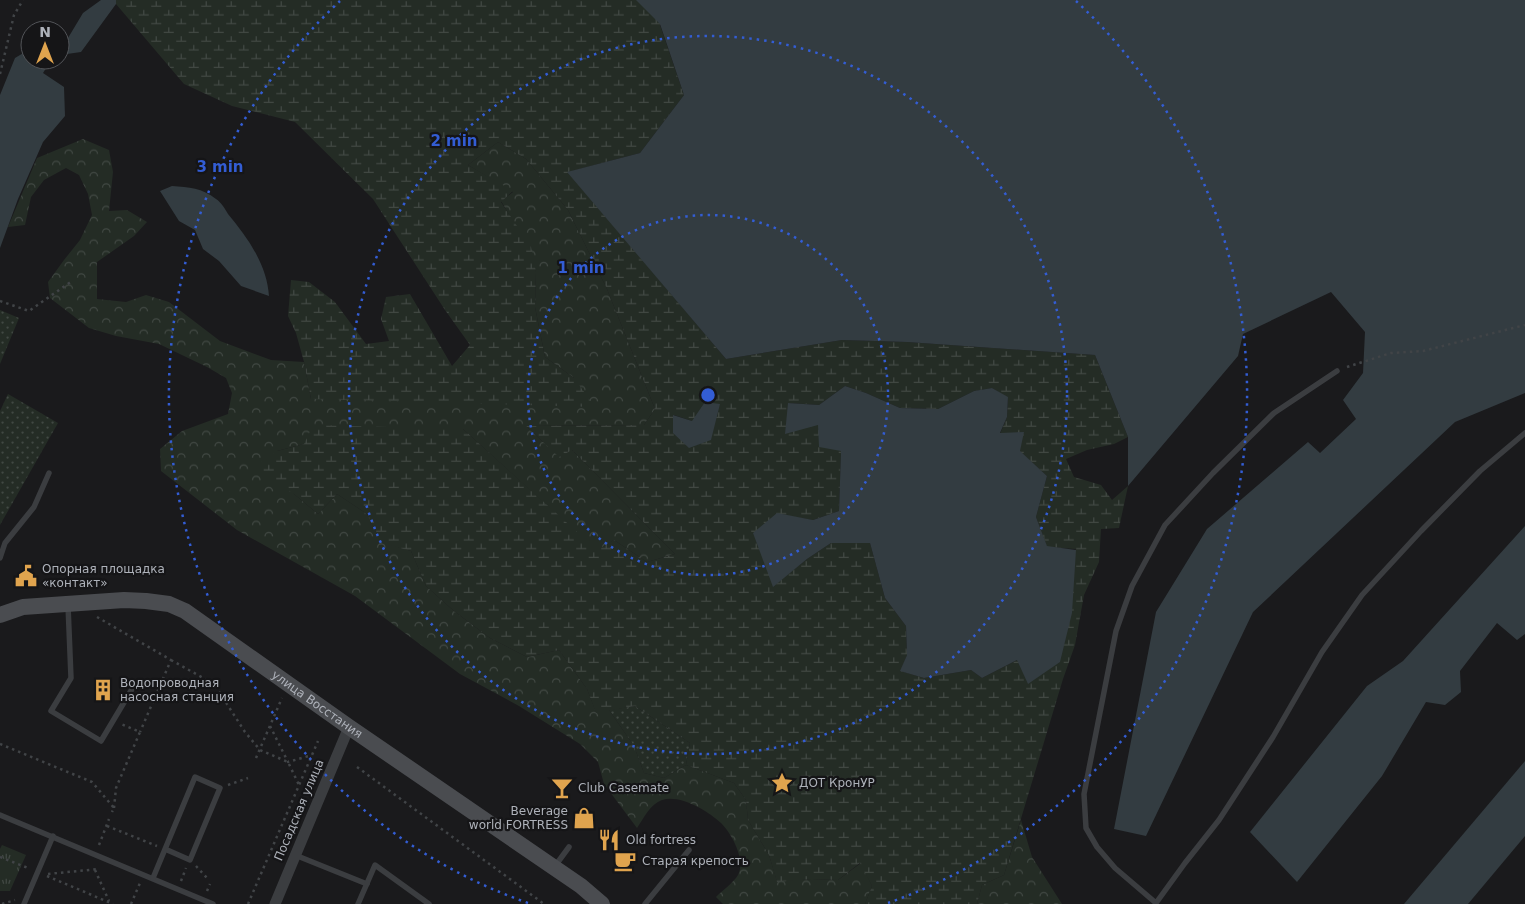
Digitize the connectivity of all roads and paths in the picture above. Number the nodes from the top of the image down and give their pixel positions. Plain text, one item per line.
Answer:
1 (23, 0) edge
2 (0, 74) edge
3 (72, 281) dead end
4 (0, 301) edge
5 (1525, 325) edge
6 (1337, 371) joint
7 (1525, 434) edge
8 (49, 473) dead end
9 (0, 558) edge
10 (68, 603) junction
11 (0, 613) edge
12 (93, 615) dead end
13 (171, 660) junction
14 (132, 689) dead end
15 (282, 697) dead end
16 (270, 726) junction
17 (349, 727) junction
18 (135, 730) dead end
19 (140, 732) junction
20 (318, 741) dead end
21 (0, 744) edge
22 (260, 750) junction
23 (312, 755) junction
24 (256, 758) dead end
25 (288, 762) junction
26 (357, 767) dead end
27 (248, 778) dead end
28 (299, 785) junction
29 (220, 788) junction
30 (114, 808) junction
31 (112, 812) dead end
32 (0, 815) edge
33 (109, 818) dead end
34 (107, 826) junction
35 (53, 836) junction
36 (570, 847) dead end
37 (165, 849) junction
38 (87, 850) junction
39 (689, 850) dead end
40 (95, 854) junction
41 (295, 855) junction
42 (0, 857) edge
43 (190, 860) junction
44 (21, 866) dead end
45 (123, 866) junction
46 (554, 867) junction
47 (95, 869) junction
48 (144, 875) junction
49 (152, 878) junction
50 (207, 878) dead end
51 (367, 884) junction
52 (178, 889) junction
53 (201, 902) edge
54 (111, 903) edge
55 (1157, 903) edge
56 (24, 904) edge
57 (132, 904) edge
58 (213, 904) edge
59 (248, 904) edge
60 (275, 904) edge
61 (358, 904) edge
62 (429, 904) edge
63 (544, 904) edge
64 (602, 904) edge
65 (646, 904) edge

1 - 2 path
3 - 4 path
5 - 6 path
6 - 55 lane
7 - 55 lane
8 - 9 lane
10 - 11 main road, улица Восстания
10 - 14 lane
10 - 17 main road, улица Восстания
12 - 13 path
13 - 19 path
13 - 22 path
15 - 16 path
16 - 22 path
16 - 25 path
17 - 41 street, Посадская улица
17 - 46 main road, улица Восстания
18 - 19 path
19 - 30 path
20 - 23 path
21 - 30 path
22 - 24 path
22 - 25 path
23 - 25 path
23 - 28 path
25 - 28 path
26 - 63 path
27 - 29 path
28 - 59 path
29 - 37 lane
29 - 43 lane
30 - 31 path
32 - 35 lane
33 - 34 path
34 - 37 path
34 - 40 path
35 - 38 lane
35 - 56 lane
36 - 46 lane
37 - 43 lane
37 - 49 lane
38 - 40 lane
38 - 47 path
39 - 65 lane
40 - 45 lane
41 - 51 lane
41 - 60 street, Посадская улица
42 - 44 path
43 - 50 path
43 - 52 path
45 - 47 path
45 - 48 lane
46 - 64 main road, улица Восстания
47 - 54 path
47 - 54 path
48 - 49 lane
48 - 57 path
49 - 52 lane
51 - 61 lane
51 - 62 lane
52 - 53 lane
53 - 58 lane

